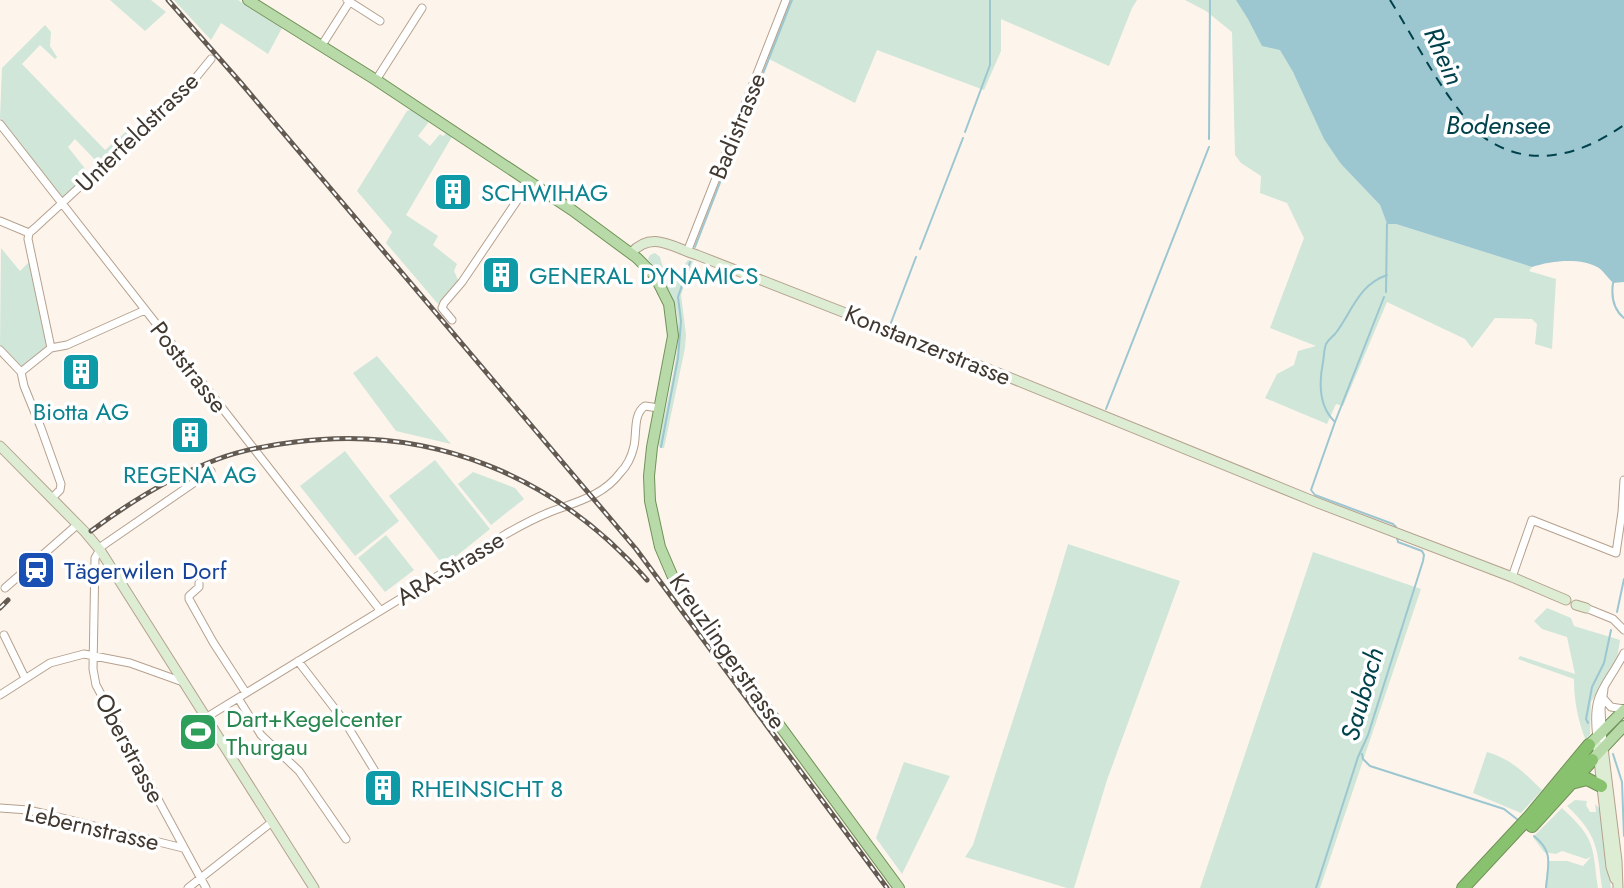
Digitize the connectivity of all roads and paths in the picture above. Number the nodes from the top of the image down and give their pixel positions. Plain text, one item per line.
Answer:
1 (248, 0) edge
2 (786, 0) edge
3 (349, 1) edge
4 (422, 8) dead end
5 (380, 21) dead end
6 (322, 45) junction
7 (211, 59) dead end
8 (376, 80) junction
9 (0, 124) edge
10 (529, 183) junction
11 (61, 204) junction
12 (0, 221) edge
13 (29, 233) junction
14 (687, 252) junction
15 (631, 253) junction
16 (145, 310) junction
17 (452, 320) dead end
18 (51, 348) junction
19 (0, 350) edge
20 (21, 372) junction
21 (659, 408) junction
22 (0, 446) edge
23 (211, 471) dead end
24 (1624, 480) edge
25 (52, 498) junction
26 (78, 524) junction
27 (100, 550) junction
28 (1512, 577) junction
29 (199, 583) dead end
30 (5, 588) dead end
31 (1576, 604) joint
32 (380, 610) junction
33 (1624, 630) edge
34 (4, 635) dead end
35 (1624, 653) edge
36 (93, 655) junction
37 (298, 661) junction
38 (25, 678) junction
39 (184, 682) junction
40 (1604, 687) junction
41 (246, 693) junction
42 (0, 695) edge
43 (238, 698) junction
44 (1603, 698) junction
45 (1624, 710) edge
46 (207, 717) junction
47 (1624, 726) edge
48 (1615, 736) junction
49 (1597, 744) junction
50 (1606, 768) junction
51 (381, 781) dead end
52 (1571, 783) junction
53 (1601, 786) junction
54 (0, 808) edge
55 (272, 822) junction
56 (346, 839) dead end
57 (183, 848) junction
58 (200, 878) junction
59 (1618, 887) edge
60 (188, 888) edge
61 (206, 888) edge
62 (314, 888) edge
63 (899, 888) edge
64 (1463, 888) edge
65 (1474, 888) edge

1 - 6 main road
2 - 14 street, Badistrasse
3 - 5 street
3 - 6 street
4 - 8 street
6 - 8 main road
7 - 11 street, Unterfeldstrasse
8 - 10 main road
9 - 11 street, Poststrasse
10 - 15 main road
10 - 17 street
11 - 13 street, Unterfeldstrasse
11 - 16 street, Poststrasse
12 - 13 street
13 - 18 street
14 - 15 street, Konstanzerstrasse
14 - 28 street, Konstanzerstrasse
15 - 21 main road, Kreuzlingerstrasse
16 - 18 street
16 - 32 street, Poststrasse
18 - 20 street
19 - 20 street
20 - 25 street
21 - 32 street, ARA-Strasse
21 - 63 main road, Kreuzlingerstrasse
22 - 25 street
23 - 27 street
24 - 28 street
25 - 26 street
26 - 27 street
26 - 30 street
27 - 36 street, Oberstrasse
27 - 39 street
28 - 31 street, Konstanzerstrasse
29 - 41 street
31 - 33 street
32 - 37 street, ARA-Strasse
34 - 38 street
35 - 40 street
36 - 38 street
36 - 39 street
36 - 57 street, Oberstrasse
37 - 41 street, ARA-Strasse
37 - 51 street
38 - 42 street
39 - 46 street
40 - 44 street
40 - 49 street
41 - 43 street, ARA-Strasse
43 - 46 street, ARA-Strasse
43 - 56 street
44 - 45 street
44 - 49 street
45 - 49 main road
46 - 55 street
47 - 48 main road
48 - 49 main road
48 - 50 street
49 - 50 street
49 - 52 highway
49 - 53 street
49 - 64 highway
50 - 59 street
52 - 53 highway
52 - 65 highway
53 - 59 street
54 - 57 street, Lebernstrasse
55 - 58 street
55 - 62 street
57 - 58 street, Oberstrasse
58 - 60 street
58 - 61 street, Oberstrasse

